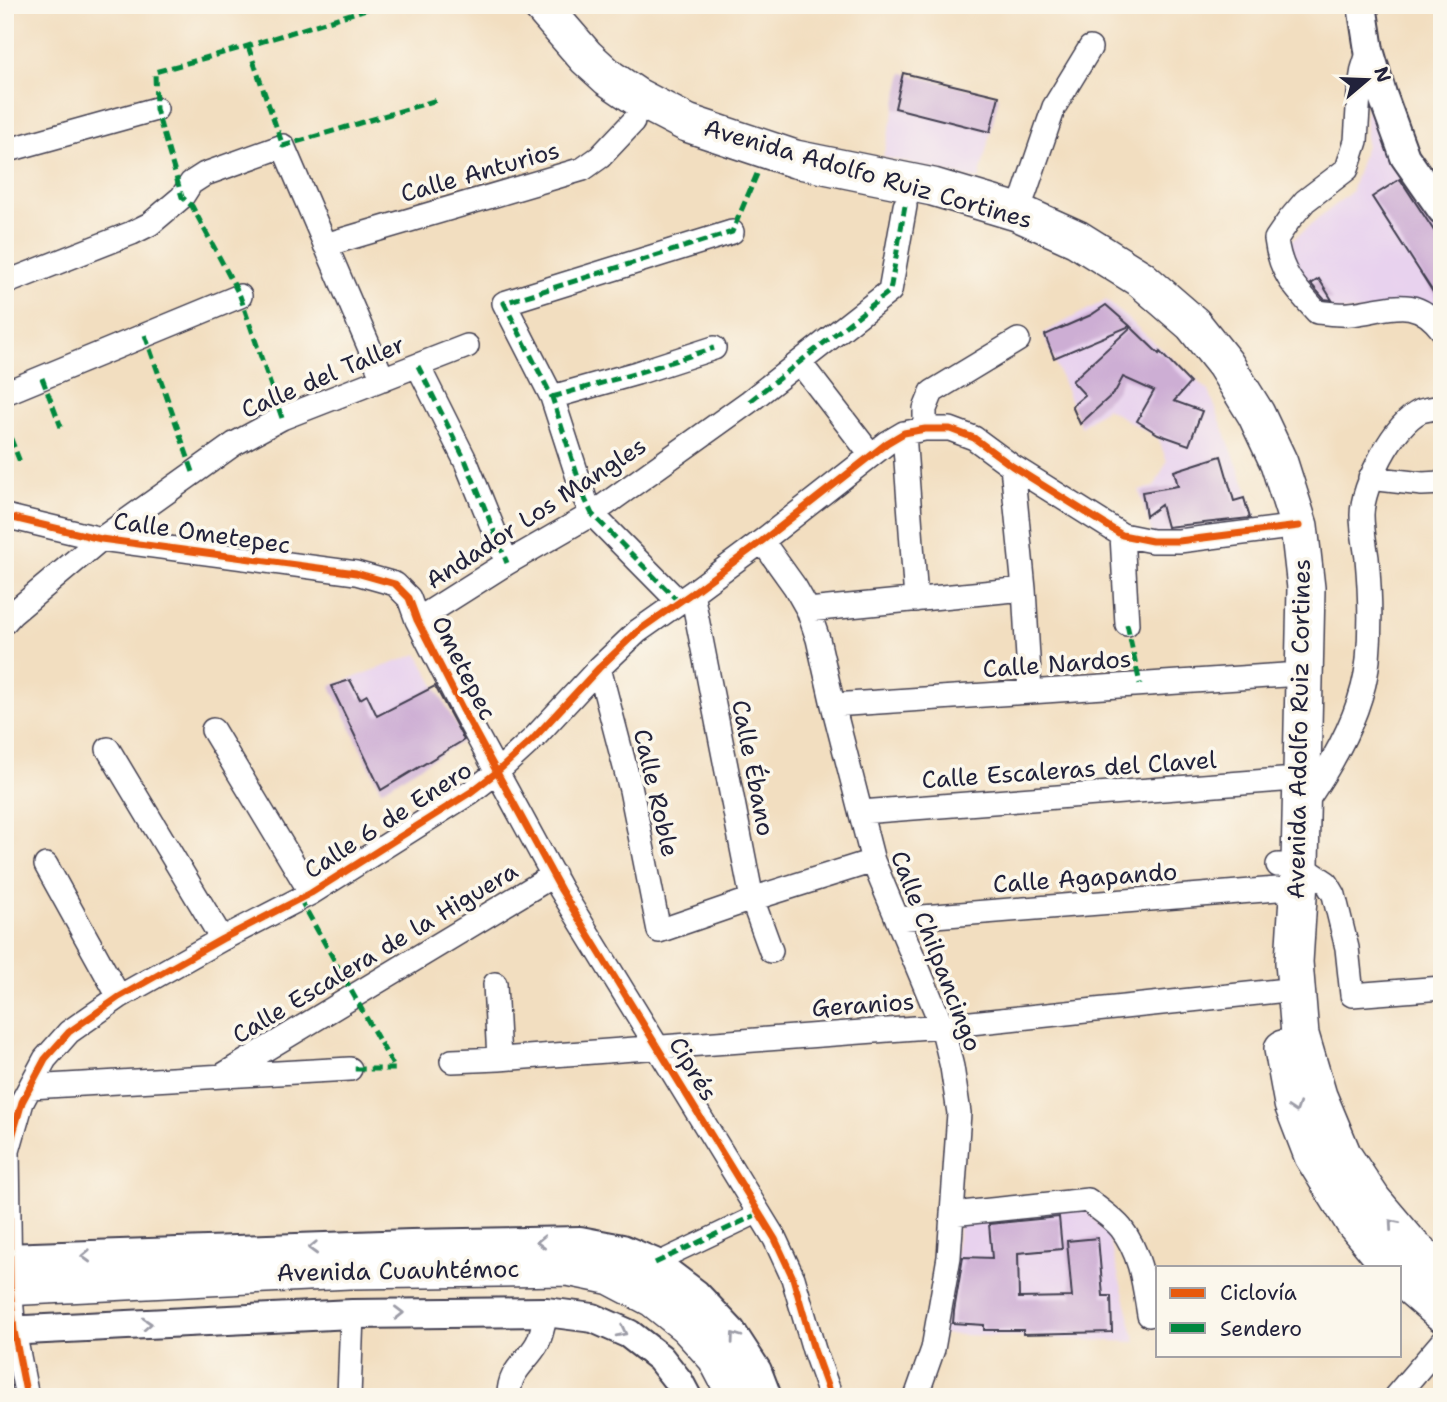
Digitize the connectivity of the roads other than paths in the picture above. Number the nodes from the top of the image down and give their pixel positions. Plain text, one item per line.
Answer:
1 (514, 5) edge
2 (541, 5) edge
3 (1362, 5) edge
4 (1090, 48) dead end
5 (1369, 50) junction
6 (156, 109) dead end
7 (633, 122) junction
8 (5, 151) edge
9 (905, 206) junction
10 (1442, 210) edge
11 (1017, 212) junction
12 (732, 232) dead end
13 (325, 244) junction
14 (5, 283) edge
15 (240, 296) dead end
16 (1442, 330) edge
17 (1018, 340) dead end
18 (467, 346) dead end
19 (714, 348) dead end
20 (800, 363) junction
21 (418, 366) junction
22 (383, 379) junction
23 (5, 393) edge
24 (552, 397) junction
25 (1442, 407) edge
26 (915, 431) junction
27 (871, 455) junction
28 (1012, 466) junction
29 (1370, 478) junction
30 (1442, 483) edge
31 (592, 514) junction
32 (5, 516) edge
33 (1290, 527) junction
34 (1122, 536) junction
35 (101, 540) junction
36 (762, 541) junction
37 (507, 563) junction
38 (395, 584) joint
39 (1024, 589) junction
40 (686, 597) junction
41 (916, 600) junction
42 (808, 610) junction
43 (417, 620) junction
44 (5, 622) edge
45 (1127, 624) dead end
46 (599, 668) junction
47 (1285, 675) junction
48 (1030, 692) junction
49 (833, 705) junction
50 (214, 730) dead end
51 (108, 749) dead end
52 (496, 772) junction
53 (1292, 794) junction
54 (861, 812) junction
55 (873, 861) junction
56 (46, 865) dead end
57 (1285, 873) junction
58 (554, 875) junction
59 (311, 893) junction
60 (752, 899) junction
61 (897, 919) junction
62 (222, 939) junction
63 (771, 951) dead end
64 (495, 984) dead end
65 (1442, 988) edge
66 (1276, 991) junction
67 (119, 998) junction
68 (942, 1026) junction
69 (657, 1047) junction
70 (499, 1059) junction
71 (452, 1061) dead end
72 (350, 1069) dead end
73 (223, 1075) junction
74 (30, 1087) junction
75 (7, 1145) edge
76 (760, 1213) junction
77 (952, 1214) junction
78 (411, 1244) junction
79 (655, 1263) junction
80 (1390, 1266) edge
81 (459, 1269) junction
82 (1442, 1272) edge
83 (1402, 1279) edge
84 (8, 1296) edge
85 (547, 1312) junction
86 (1442, 1313) edge
87 (352, 1314) junction
88 (1149, 1315) dead end
89 (1442, 1342) edge
90 (27, 1397) edge
91 (349, 1397) edge
92 (509, 1397) edge
93 (687, 1397) edge
94 (713, 1397) edge
95 (737, 1397) edge
96 (767, 1397) edge
97 (831, 1397) edge
98 (916, 1397) edge
99 (1395, 1397) edge

1 - 7 main road, Avenida Adolfo Ruiz Cortines
2 - 11 main road, Avenida Adolfo Ruiz Cortines
3 - 5 street
4 - 11 street
5 - 10 street
5 - 16 street
6 - 8 street
7 - 9 main road, Avenida Adolfo Ruiz Cortines
7 - 13 street, Calle Anturios
9 - 20 street, Andador Los Mangles
9 - 33 main road, Avenida Adolfo Ruiz Cortines
11 - 33 main road, Avenida Adolfo Ruiz Cortines
12 - 24 street
13 - 14 street
13 - 22 street
15 - 23 street
17 - 26 street
18 - 21 street, Calle del Taller
19 - 24 street
20 - 27 street
20 - 31 street, Andador Los Mangles
21 - 22 street, Calle del Taller
21 - 37 street
22 - 35 street, Calle del Taller
24 - 31 street
25 - 29 street
26 - 27 street, Calle 6 de Enero
26 - 28 street
26 - 41 street
27 - 36 street, Calle 6 de Enero
28 - 34 street
28 - 39 street
29 - 30 street
29 - 53 street
31 - 37 street, Andador Los Mangles
31 - 40 street
32 - 35 street, Calle Ometepec
33 - 34 street
33 - 47 main road, Avenida Adolfo Ruiz Cortines
33 - 53 main road, Avenida Adolfo Ruiz Cortines
34 - 45 street
35 - 38 street, Calle Ometepec
35 - 44 street, Calle del Taller
36 - 40 street, Calle 6 de Enero
36 - 42 street, Calle Chilpancingo
37 - 43 street, Andador Los Mangles
38 - 43 street, Ometepec
39 - 41 street
39 - 48 street
40 - 46 street, Calle 6 de Enero
40 - 60 street, Calle Ébano
41 - 42 street
42 - 49 street, Calle Chilpancingo
43 - 52 street, Ometepec
46 - 52 street, Calle 6 de Enero
46 - 60 street, Calle Roble
47 - 48 street, Calle Nardos
47 - 53 main road, Avenida Adolfo Ruiz Cortines
48 - 49 street, Calle Nardos
49 - 54 street, Calle Chilpancingo
50 - 59 street
51 - 62 street
52 - 58 street, Ciprés
52 - 59 street, Calle 6 de Enero
53 - 54 street, Calle Escaleras del Clavel
53 - 57 main road, Avenida Adolfo Ruiz Cortines
54 - 55 street, Calle Chilpancingo
55 - 60 street
55 - 61 street, Calle Chilpancingo
56 - 67 street
57 - 61 street, Calle Agapando
57 - 65 street
57 - 66 main road, Avenida Adolfo Ruiz Cortines
82 -> 57 main road, Avenida Adolfo Ruiz Cortines
58 - 69 street, Ciprés
58 - 73 street, Calle Escalera de la Higuera
59 - 62 street, Calle 6 de Enero
60 - 63 street, Calle Ébano
61 - 68 street, Calle Chilpancingo
62 - 67 street, Calle 6 de Enero
64 - 70 street
66 - 68 street, Geranios
66 -> 80 main road, Avenida Adolfo Ruiz Cortines
67 - 74 street, Calle 6 de Enero
68 - 69 street, Geranios
68 - 77 street, Calle Chilpancingo
69 - 70 street, Geranios
69 - 76 street, Ciprés
70 - 71 street, Geranios
72 - 73 street
73 - 74 street
74 - 75 street, Calle 6 de Enero
75 - 84 street, Calle 6 de Enero
76 - 79 street
76 - 97 street, Ciprés
77 - 88 street
77 - 98 street, Calle Chilpancingo
79 -> 78 street
78 - 81 main road
78 -> 84 street
96 -> 79 street
81 - 84 main road, Avenida Cuauhtémoc
81 - 95 main road, Avenida Cuauhtémoc
83 - 86 main road
84 -> 87 street
84 - 90 street, Calle 6 de Enero
84 - 94 main road, Avenida Cuauhtémoc
87 -> 85 street
85 - 92 street
85 -> 93 street
87 - 91 street
89 - 99 street

